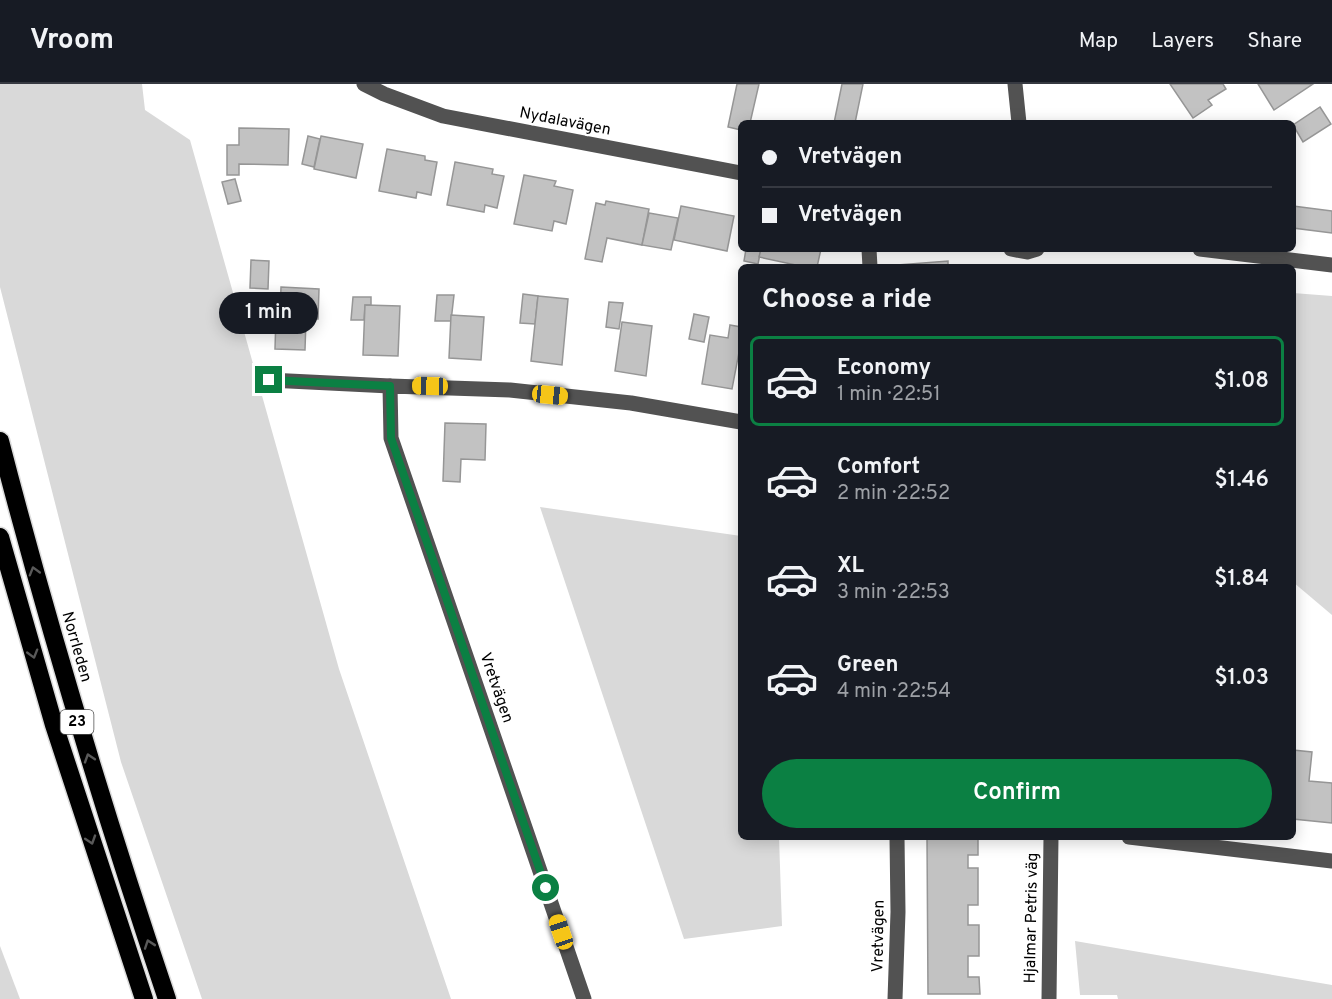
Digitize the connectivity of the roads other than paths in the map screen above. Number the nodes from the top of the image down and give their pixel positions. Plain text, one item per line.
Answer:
1 (364, 84) edge
2 (1015, 84) edge
3 (385, 89) edge
4 (1019, 120) edge
5 (738, 172) edge
6 (1248, 252) edge
7 (1332, 265) edge
8 (269, 380) dead end
9 (390, 386) junction
10 (738, 422) edge
11 (0, 441) edge
12 (0, 537) edge
13 (897, 840) edge
14 (1051, 840) edge
15 (1154, 840) edge
16 (1332, 861) edge
17 (144, 999) edge
18 (168, 999) edge
19 (584, 999) edge
20 (895, 999) edge
21 (1049, 999) edge

1 - 3 street, Nydalavägen
2 - 4 street
3 - 5 street, Nydalavägen
6 - 7 street
8 - 9 street
9 - 10 street
9 - 19 street, Vretvägen
18 -> 11 highway, Norrleden / 23
12 -> 17 highway, 23
13 - 20 street, Vretvägen
14 - 21 street, Hjalmar Petris väg
15 - 16 street

